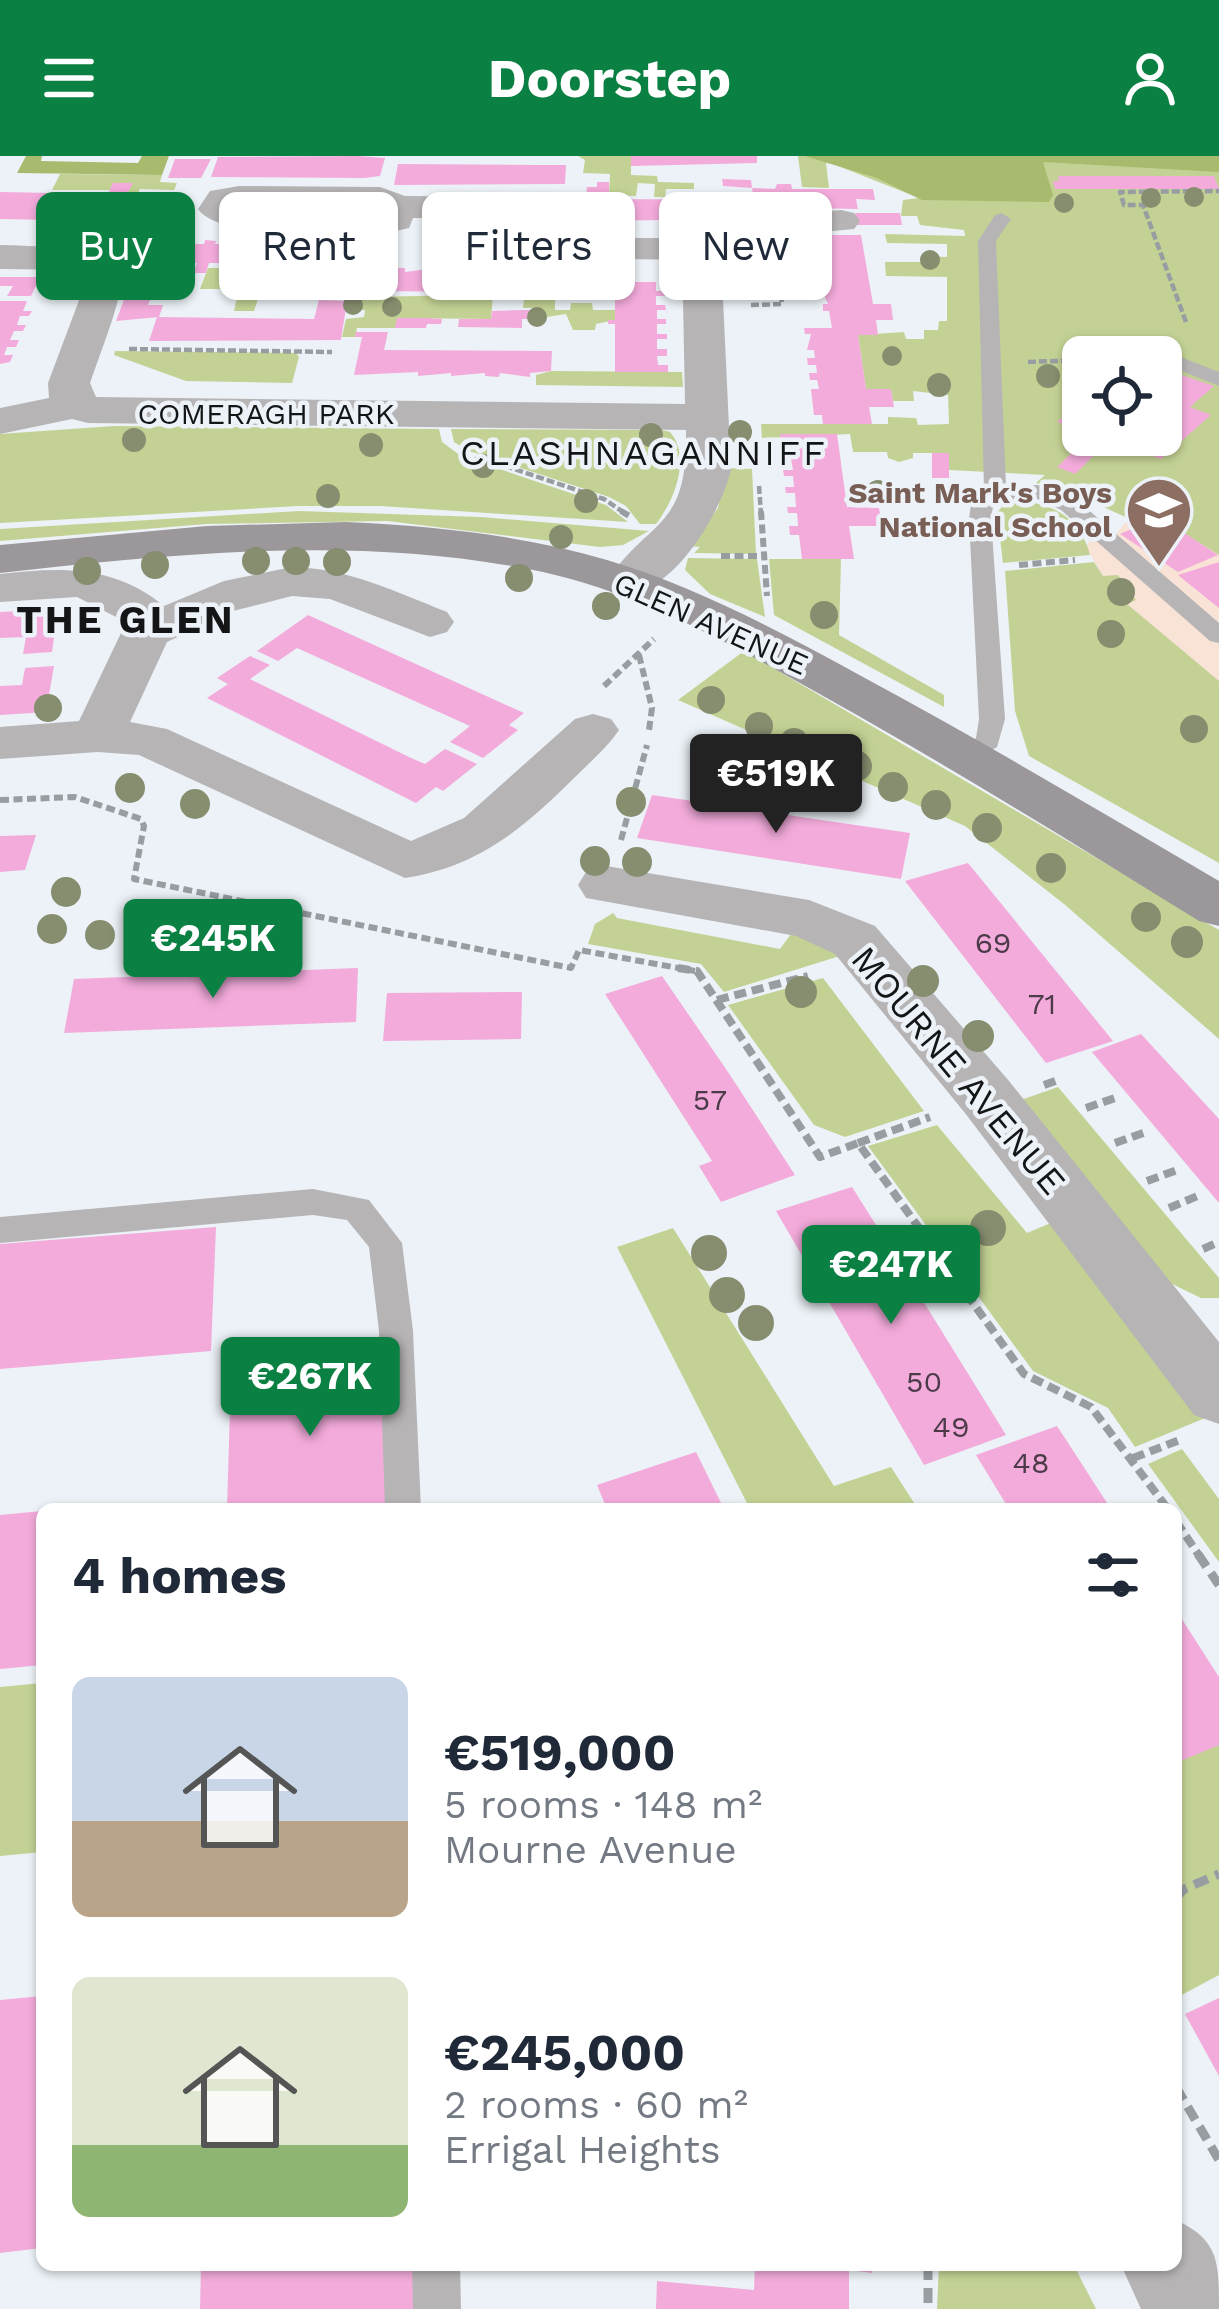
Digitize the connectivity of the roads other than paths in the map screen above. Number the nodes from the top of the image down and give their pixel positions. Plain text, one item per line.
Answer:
1 (1002, 219) dead end
2 (832, 221) edge
3 (842, 221) dead end
4 (422, 222) edge
5 (405, 224) dead end
6 (0, 256) edge
7 (704, 300) edge
8 (1182, 365) edge
9 (1219, 380) edge
10 (77, 405) junction
11 (708, 417) junction
12 (0, 421) edge
13 (995, 493) junction
14 (0, 559) edge
15 (629, 583) junction
16 (0, 588) edge
17 (430, 622) dead end
18 (146, 633) junction
19 (1219, 636) edge
20 (593, 730) dead end
21 (98, 736) junction
22 (0, 743) edge
23 (970, 757) junction
24 (606, 884) road end
25 (1219, 907) edge
26 (0, 1230) edge
27 (1206, 1354) edge
28 (404, 1503) edge
29 (436, 2271) edge
30 (1173, 2271) edge
31 (437, 2309) edge
32 (1196, 2309) edge

1 - 13 lane
2 - 3 street
4 - 5 street
6 - 10 street
7 - 11 street
8 - 9 lane
10 - 11 street, COMERAGH PARK
10 - 12 street, COMERAGH PARK
11 - 15 street
13 - 19 lane
13 - 23 lane
14 - 15 street, GLEN AVENUE
15 - 23 street, GLEN AVENUE
16 - 18 street
17 - 18 street
18 - 21 street
20 - 21 street
21 - 22 street
23 - 25 street, GLEN AVENUE
24 - 27 street, MOURNE AVENUE
26 - 28 lane
29 - 31 lane
30 - 32 street

